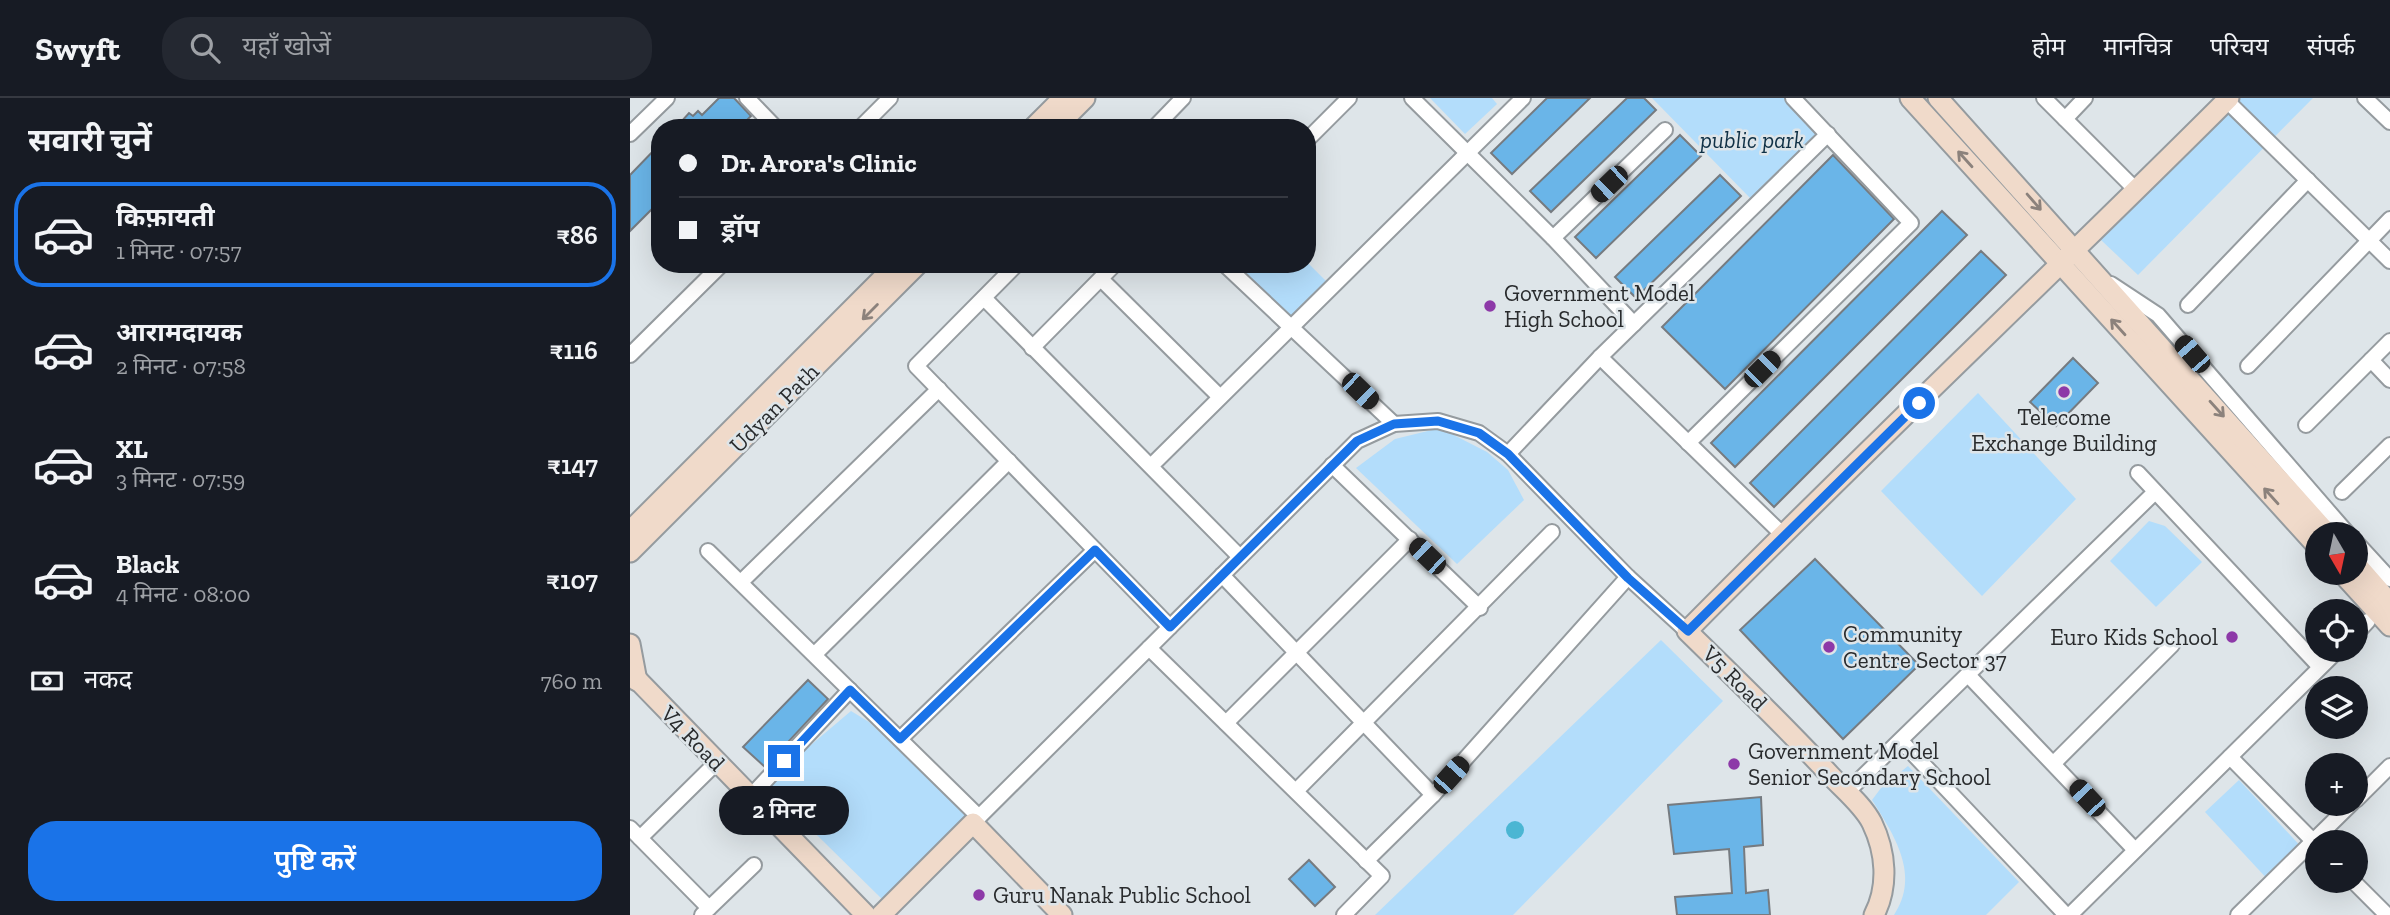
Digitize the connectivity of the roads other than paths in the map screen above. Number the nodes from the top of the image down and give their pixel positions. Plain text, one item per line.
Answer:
1 (667, 98) edge
2 (747, 98) edge
3 (890, 98) edge
4 (1063, 98) edge
5 (1085, 98) edge
6 (1183, 98) edge
7 (1349, 98) edge
8 (1412, 98) edge
9 (1523, 98) edge
10 (1793, 98) edge
11 (1910, 98) edge
12 (1938, 98) edge
13 (2044, 98) edge
14 (2085, 98) edge
15 (2365, 98) edge
16 (2228, 99) edge
17 (767, 119) edge
18 (869, 119) edge
19 (1042, 119) edge
20 (1064, 119) edge
21 (1163, 119) edge
22 (2065, 119) junction
23 (2390, 122) edge
24 (1665, 130) dead end
25 (1316, 131) edge
26 (630, 134) edge
27 (1828, 134) junction
28 (1468, 153) junction
29 (2308, 180) junction
30 (2137, 191) junction
31 (2390, 219) edge
32 (1553, 238) junction
33 (2369, 239) junction
34 (2076, 251) junction
35 (2390, 261) edge
36 (2062, 266) junction
37 (713, 273) edge
38 (889, 273) edge
39 (909, 273) edge
40 (1008, 273) edge
41 (1107, 273) edge
42 (1234, 273) edge
43 (2098, 276) junction
44 (1101, 279) junction
45 (984, 298) junction
46 (2188, 305) dead end
47 (1634, 324) junction
48 (1293, 326) junction
49 (2390, 341) edge
50 (1032, 348) junction
51 (630, 355) edge
52 (1600, 357) junction
53 (2371, 360) junction
54 (2248, 366) dead end
55 (2390, 380) edge
56 (939, 389) junction
57 (1220, 397) junction
58 (1394, 424) junction
59 (2306, 425) dead end
60 (1688, 443) junction
61 (2390, 444) edge
62 (1508, 454) junction
63 (1009, 461) junction
64 (1332, 465) junction
65 (1151, 466) junction
66 (2138, 473) dead end
67 (2155, 492) junction
68 (2342, 492) dead end
69 (2317, 522) edge
70 (2338, 522) edge
71 (1552, 532) dead end
72 (2305, 533) edge
73 (1782, 534) junction
74 (1410, 540) junction
75 (630, 548) edge
76 (1095, 550) junction
77 (708, 551) dead end
78 (2368, 554) edge
79 (1240, 557) junction
80 (1222, 575) junction
81 (1628, 578) junction
82 (2368, 578) edge
83 (2390, 579) edge
84 (741, 582) junction
85 (2353, 585) edge
86 (2390, 603) edge
87 (1480, 608) junction
88 (2390, 626) edge
89 (1170, 627) junction
90 (1688, 631) junction
91 (630, 644) edge
92 (2172, 645) dead end
93 (1149, 648) junction
94 (1297, 653) junction
95 (815, 654) junction
96 (2325, 662) edge
97 (2320, 667) junction
98 (1969, 676) junction
99 (632, 677) edge
100 (850, 690) junction
101 (1226, 723) junction
102 (1364, 723) junction
103 (900, 739) junction
104 (1902, 742) junction
105 (2230, 757) junction
106 (716, 763) junction
107 (2054, 763) junction
108 (2390, 766) edge
109 (2368, 788) edge
110 (1296, 791) junction
111 (1846, 793) junction
112 (1433, 795) junction
113 (750, 797) junction
114 (2341, 816) edge
115 (976, 820) junction
116 (2327, 830) edge
117 (635, 833) edge
118 (2305, 833) edge
119 (2135, 850) junction
120 (2305, 852) edge
121 (1366, 861) junction
122 (754, 865) dead end
123 (2365, 893) edge
124 (705, 911) edge
125 (866, 915) edge
126 (881, 915) edge
127 (1062, 915) edge
128 (1344, 915) edge
129 (1874, 915) edge
130 (2068, 915) edge
131 (2238, 915) edge
132 (2387, 915) edge

1 - 26 street
2 - 17 street
3 - 18 street
4 - 19 main road
5 - 20 main road
6 - 21 street
7 - 25 street
8 - 28 street
9 - 28 street
10 - 27 street
36 -> 11 main road
12 -> 34 main road
13 - 22 street
14 - 22 street
15 - 23 street
16 - 29 street
16 - 30 main road, V5 Road
22 - 30 street
24 - 32 street
27 - 47 street
27 - 60 street
28 - 32 street
28 - 48 street
29 - 33 street
29 - 46 street
30 - 34 main road, V5 Road
31 - 33 street
32 - 47 street
33 - 35 street
33 - 54 street
34 - 36 main road, V5 Road
34 - 43 main road
72 -> 36 main road
36 - 73 main road, V5 Road
37 - 51 street
38 - 75 main road, Udyan Path
39 -> 75 main road, Udyan Path
40 - 45 street
41 - 44 street
42 - 48 street
43 -> 69 main road
43 - 70 street
44 - 50 street
44 - 57 street
45 - 50 street
45 - 56 street
47 - 52 street
48 - 57 street
48 - 58 street
49 - 53 street
50 - 65 street
52 - 60 street
52 - 62 street
53 - 55 street
53 - 59 street
56 - 63 street
56 - 84 street
57 - 65 street
58 - 62 street
58 - 64 street
60 - 73 street
61 - 68 street
62 - 81 street
63 - 76 street
63 - 95 street
64 - 74 street
64 - 79 street
65 - 79 street
66 - 67 street
67 - 97 street
67 - 98 street
71 - 87 street
73 - 90 main road, V5 Road
74 - 87 street
74 - 94 street
76 - 89 street
76 - 103 street
77 - 84 street
78 - 83 street
79 - 80 street
80 - 89 street
80 - 94 street
81 - 90 street
81 - 112 street
82 - 86 main road
84 - 95 street
85 - 88 main road
87 - 102 street
89 - 93 street
90 - 111 main road, V5 Road
91 - 99 main road
92 - 107 street
93 - 101 street
93 - 115 street
94 - 101 street
94 - 102 street
95 - 100 street
96 - 97 street
97 - 105 street
98 - 104 street
98 - 107 street
99 - 106 main road, V4 Road
100 - 103 street
100 - 113 street
101 - 110 street
102 - 110 street
102 - 112 street
103 - 115 street
104 - 111 street
104 - 130 street
105 - 118 street
105 - 119 street
106 - 113 main road, V4 Road
106 - 117 street
107 - 119 street
108 - 109 street
110 - 121 street
111 - 129 main road, V5 Road
112 - 121 street
113 - 125 main road, V4 Road
114 - 116 street
115 - 126 main road
115 - 127 main road
117 - 124 street
119 - 130 street
120 - 131 street
121 - 128 street
122 - 124 street
123 - 132 street

